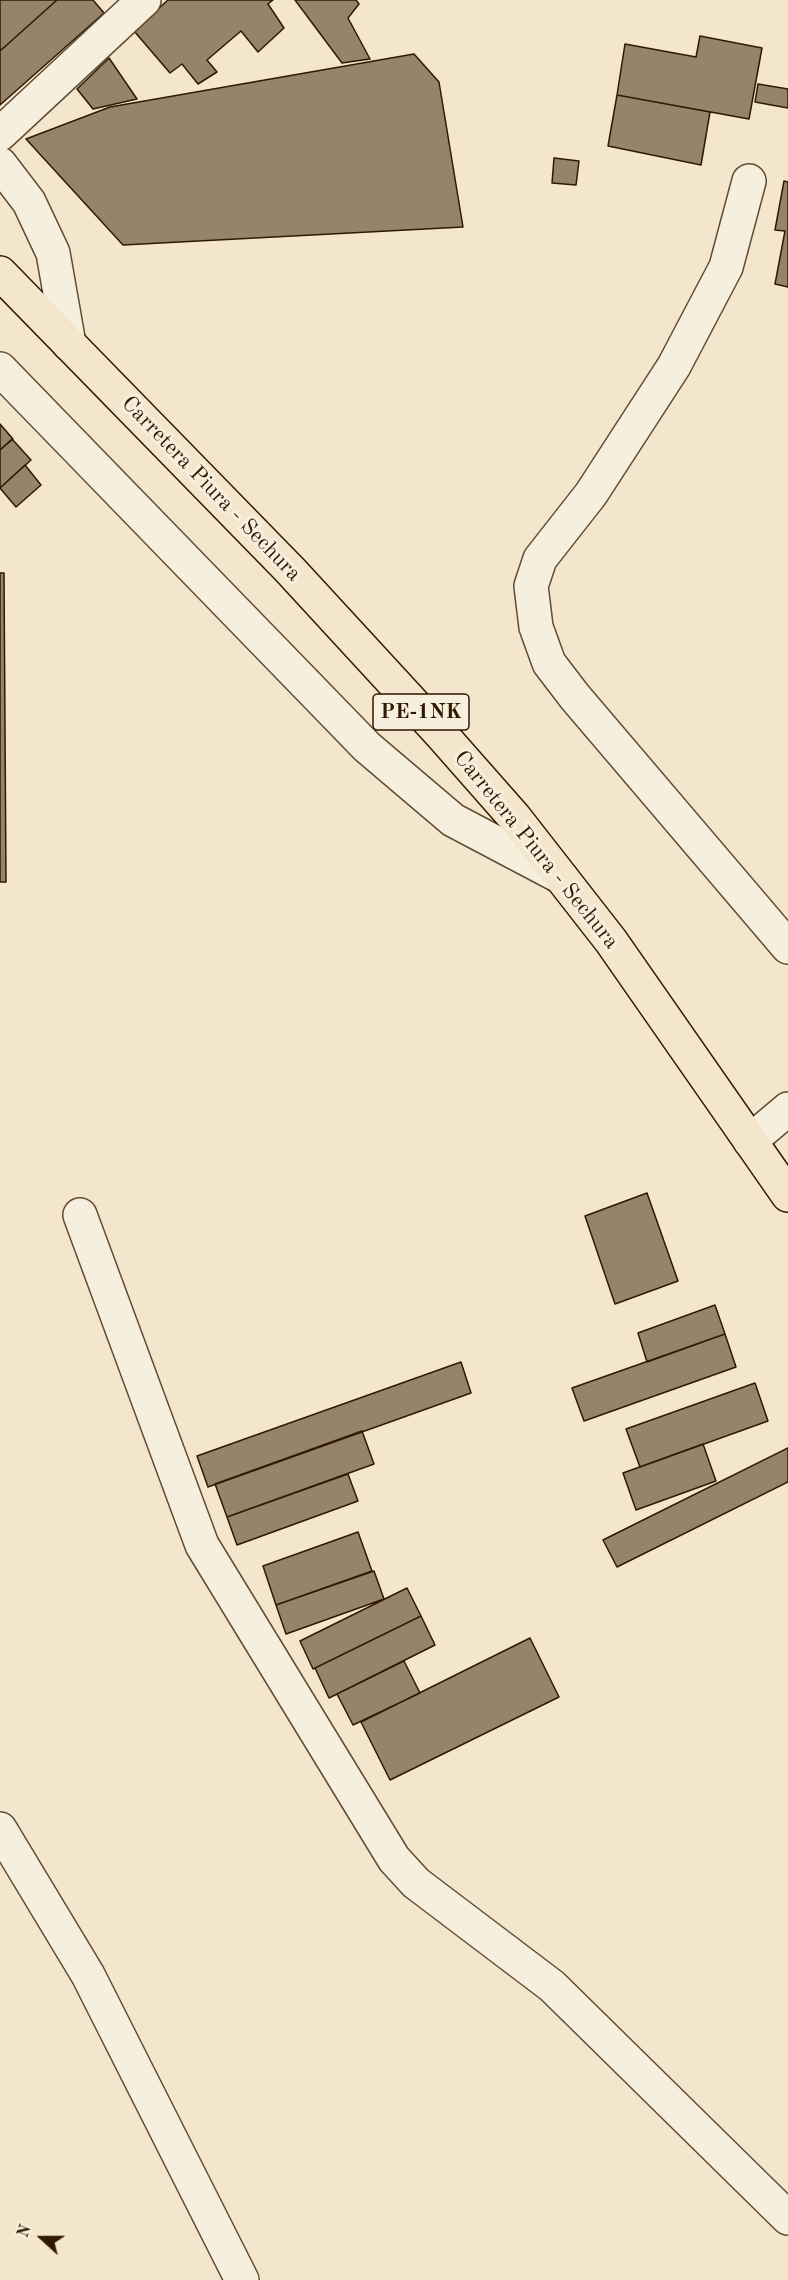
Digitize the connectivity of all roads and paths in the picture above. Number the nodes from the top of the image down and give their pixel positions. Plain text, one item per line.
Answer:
1 (144, 0) edge
2 (0, 134) edge
3 (0, 164) edge
4 (749, 181) dead end
5 (0, 273) edge
6 (69, 344) junction
7 (0, 369) edge
8 (561, 877) junction
9 (788, 947) edge
10 (788, 1109) edge
11 (750, 1141) junction
12 (788, 1195) edge
13 (80, 1215) dead end
14 (0, 1829) edge
15 (788, 2218) edge
16 (242, 2280) edge

1 - 2 street
3 - 6 street
4 - 9 street
5 - 6 main road, Carretera Piura - Sechura / PE-1NK
6 - 8 main road, Carretera Piura - Sechura / PE-1NK
7 - 8 street
8 - 11 main road, Carretera Piura - Sechura / PE-1NK
10 - 11 street
11 - 12 main road, Carretera Piura - Sechura / PE-1NK
13 - 15 street
14 - 16 street

